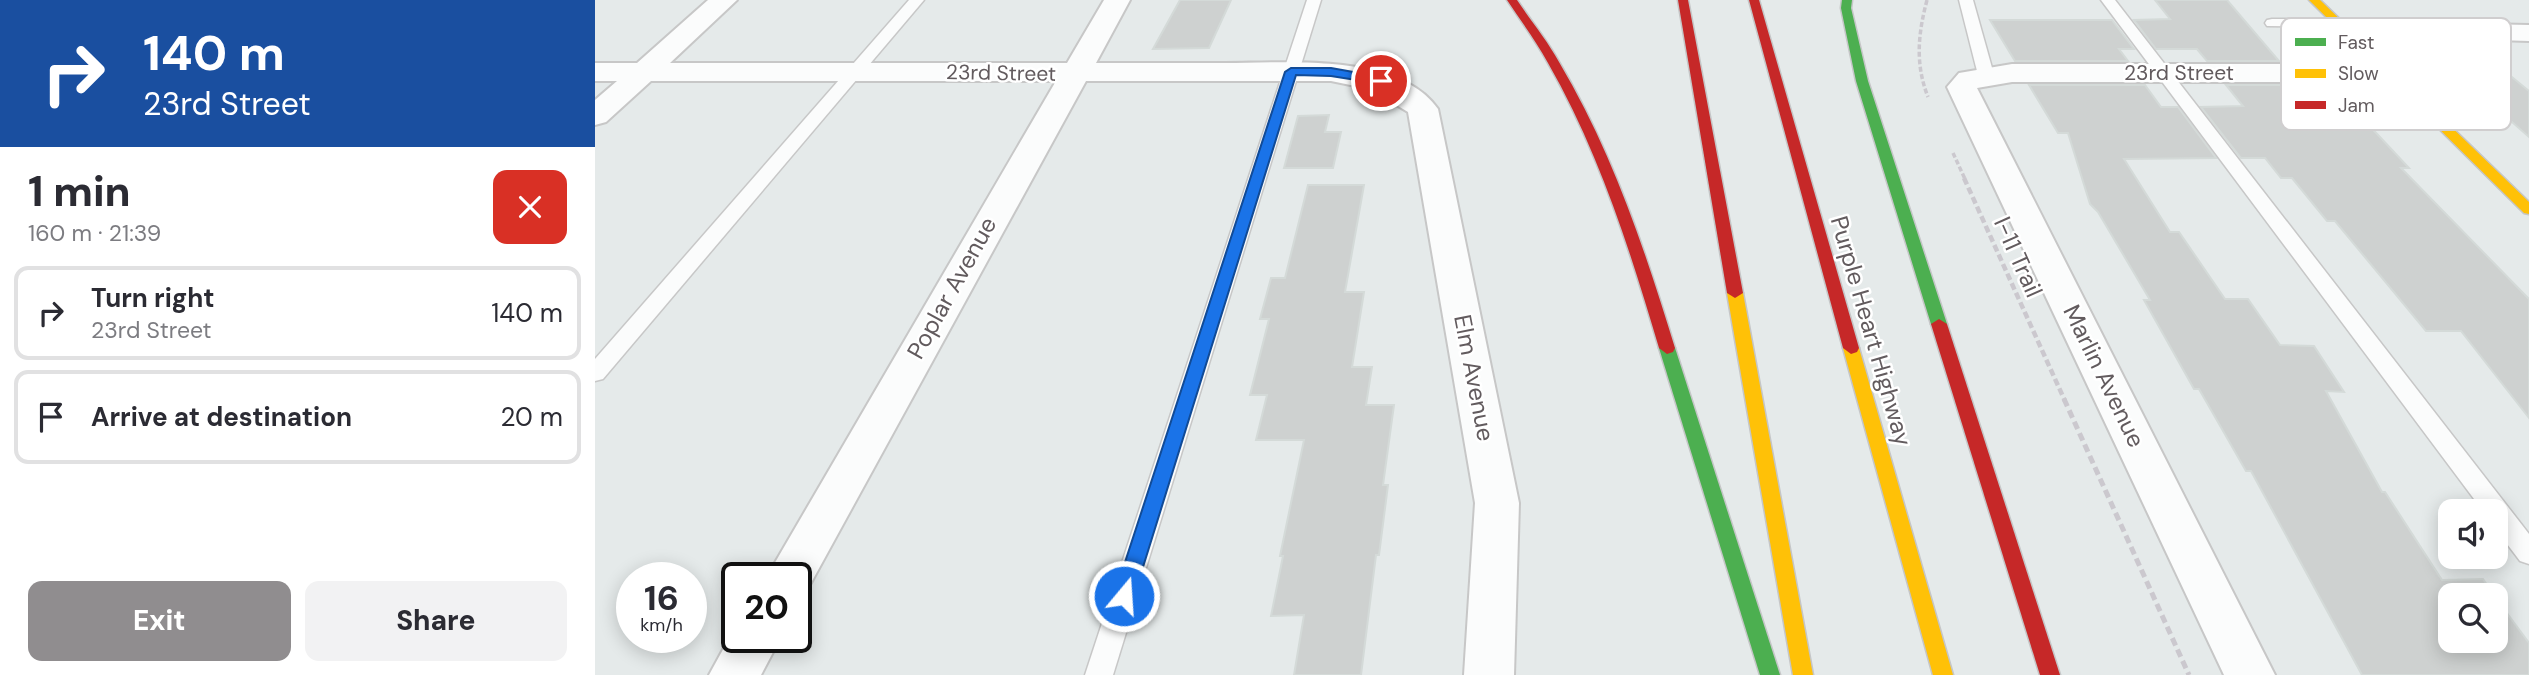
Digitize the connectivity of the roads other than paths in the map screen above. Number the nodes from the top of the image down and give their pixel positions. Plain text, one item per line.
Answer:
1 (724, 0) edge
2 (917, 0) edge
3 (1117, 0) edge
4 (1314, 0) edge
5 (1512, 0) edge
6 (1683, 0) edge
7 (1753, 0) edge
8 (1847, 0) edge
9 (1966, 0) edge
10 (2108, 0) edge
11 (2313, 0) edge
12 (2332, 18) edge
13 (2272, 23) dead end
14 (2281, 23) edge
15 (2511, 32) edge
16 (2529, 33) edge
17 (855, 71) junction
18 (595, 72) edge
19 (646, 72) junction
20 (1291, 72) junction
21 (2164, 73) junction
22 (2281, 73) edge
23 (1073, 74) junction
24 (1978, 77) junction
25 (1403, 93) joint
26 (595, 116) edge
27 (2448, 130) edge
28 (2529, 209) edge
29 (595, 373) edge
30 (2529, 553) edge
31 (798, 562) edge
32 (747, 653) edge
33 (734, 675) edge
34 (1099, 675) edge
35 (1489, 675) edge
36 (1770, 675) edge
37 (1803, 675) edge
38 (1943, 675) edge
39 (2050, 675) edge
40 (2250, 675) edge

1 - 19 street
2 - 17 lane
3 - 23 street, Poplar Avenue
4 - 20 lane
5 - 36 main road
6 - 37 main road
7 - 38 main road, Purple Heart Highway
8 - 39 main road
9 - 24 lane
10 - 21 lane
11 - 12 main road
13 - 14 lane
15 - 16 street
17 - 19 street, 23rd Street
17 - 23 street, 23rd Street
17 - 29 lane
18 - 19 street, 23rd Street
19 - 26 street
20 - 23 street, 23rd Street
20 - 25 street, 23rd Street
20 - 34 lane
21 - 22 street, 23rd Street
21 - 24 street, 23rd Street
21 - 30 lane
23 - 31 street, Poplar Avenue
24 - 40 street, Marlin Avenue
25 - 35 street, Elm Avenue
27 - 28 main road
32 - 33 street

